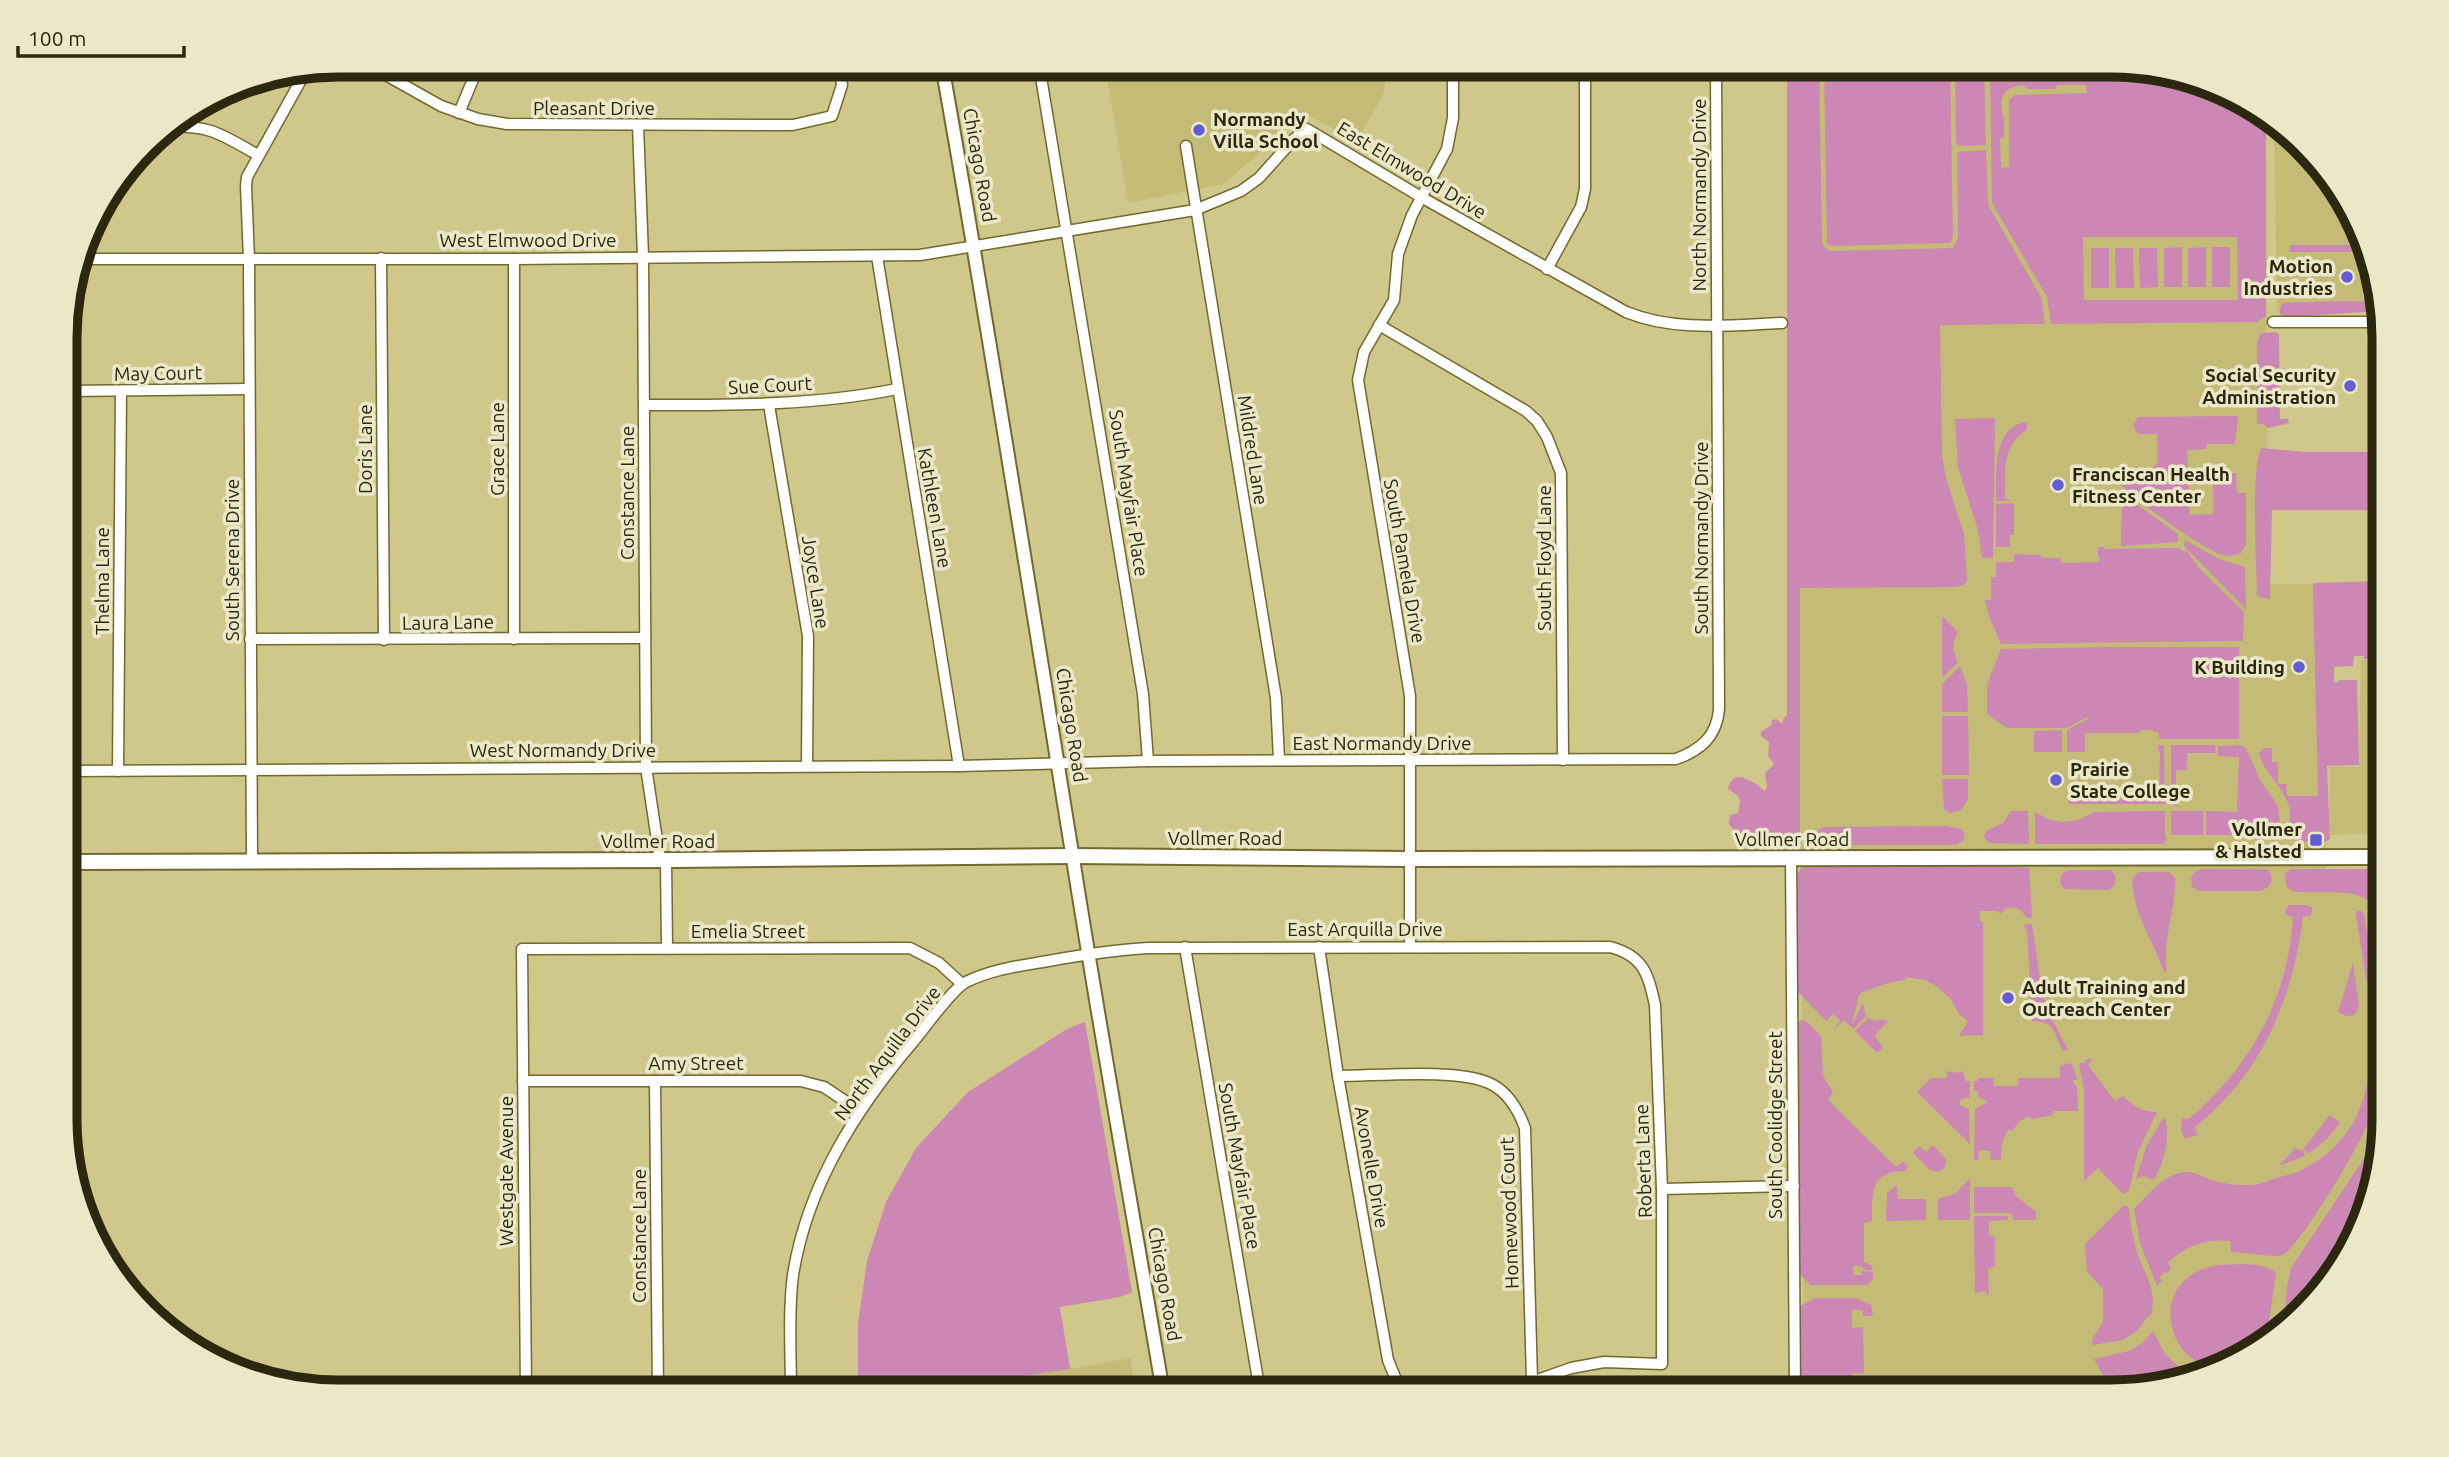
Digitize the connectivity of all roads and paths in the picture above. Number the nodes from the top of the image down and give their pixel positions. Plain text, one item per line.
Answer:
1 (389, 77) edge
2 (474, 77) edge
3 (841, 77) edge
4 (944, 77) edge
5 (1041, 77) edge
6 (1453, 77) edge
7 (1585, 77) edge
8 (1716, 77) edge
9 (301, 80) edge
10 (459, 113) junction
11 (638, 125) junction
12 (186, 126) edge
13 (1186, 146) dead end
14 (258, 155) junction
15 (1421, 197) junction
16 (1195, 210) junction
17 (1067, 231) junction
18 (974, 246) junction
19 (643, 256) junction
20 (877, 256) junction
21 (248, 258) junction
22 (381, 258) junction
23 (89, 259) edge
24 (514, 259) junction
25 (1547, 269) junction
26 (2273, 322) dead end
27 (2371, 322) edge
28 (1782, 323) dead end
29 (1379, 325) junction
30 (1717, 325) junction
31 (249, 389) junction
32 (897, 389) junction
33 (77, 391) edge
34 (121, 391) junction
35 (645, 405) junction
36 (769, 405) junction
37 (645, 638) junction
38 (250, 639) junction
39 (514, 639) junction
40 (384, 640) junction
41 (1702, 747) joint
42 (1279, 760) junction
43 (1563, 760) junction
44 (1148, 761) junction
45 (1409, 761) junction
46 (1059, 762) junction
47 (807, 766) junction
48 (959, 766) junction
49 (646, 767) junction
50 (251, 770) junction
51 (77, 771) edge
52 (118, 771) junction
53 (1072, 856) junction
54 (1791, 858) junction
55 (2372, 858) edge
56 (1408, 859) junction
57 (663, 860) junction
58 (252, 861) junction
59 (77, 862) edge
60 (1410, 946) junction
61 (1185, 947) junction
62 (1319, 947) junction
63 (667, 948) junction
64 (522, 949) joint
65 (1089, 954) junction
66 (1638, 961) joint
67 (962, 984) junction
68 (1338, 1076) junction
69 (523, 1080) junction
70 (656, 1080) junction
71 (860, 1111) junction
72 (1794, 1186) junction
73 (1662, 1189) junction
74 (526, 1380) edge
75 (658, 1380) edge
76 (791, 1380) edge
77 (1161, 1380) edge
78 (1258, 1380) edge
79 (1396, 1380) edge
80 (1532, 1380) edge
81 (1535, 1380) edge
82 (1795, 1380) edge

1 - 10 street, Pleasant Drive
2 - 10 street
3 - 11 street, Pleasant Drive
4 - 18 street, Chicago Road
5 - 17 street, South Mayfair Place
6 - 15 street, South Pamela Drive
7 - 25 street
8 - 30 street, North Normandy Drive
9 - 14 street, South Serena Drive
10 - 11 street, Pleasant Drive
11 - 19 street, Constance Lane
12 - 14 street
13 - 16 street, Mildred Lane
14 - 21 street, South Serena Drive
15 - 16 street, East Elmwood Drive
15 - 25 street, East Elmwood Drive
15 - 29 street, South Pamela Drive
16 - 17 street, East Elmwood Drive
16 - 42 street, Mildred Lane
17 - 18 street, East Elmwood Drive
17 - 44 street, South Mayfair Place
18 - 20 street, West Elmwood Drive
18 - 46 street, Chicago Road
19 - 20 street, West Elmwood Drive
19 - 24 street, West Elmwood Drive
19 - 35 street, Constance Lane
20 - 32 street, Kathleen Lane
21 - 22 street, West Elmwood Drive
21 - 23 street, West Elmwood Drive
21 - 31 street, South Serena Drive
22 - 24 street, West Elmwood Drive
22 - 40 street, Doris Lane
24 - 39 street, Grace Lane
25 - 30 street, East Elmwood Drive
26 - 27 street
28 - 30 street, East Elmwood Drive
29 - 43 street, South Floyd Lane
29 - 45 street, South Pamela Drive
30 - 41 street, South Normandy Drive
31 - 34 street, May Court
31 - 38 street, South Serena Drive
32 - 36 street, Sue Court
32 - 48 street, Kathleen Lane
33 - 34 street, May Court
34 - 52 street, Thelma Lane
35 - 36 street, Sue Court
35 - 37 street, Constance Lane
36 - 47 street, Joyce Lane
37 - 39 street, Laura Lane
37 - 49 street, Constance Lane
38 - 40 street, Laura Lane
38 - 50 street, South Serena Drive
39 - 40 street, Laura Lane
41 - 43 street, East Normandy Drive
42 - 44 street, East Normandy Drive
42 - 45 street, East Normandy Drive
43 - 45 street, East Normandy Drive
44 - 46 street, East Normandy Drive
45 - 56 street, South Pamela Drive
46 - 48 street, West Normandy Drive
46 - 53 street, Chicago Road
47 - 48 street, West Normandy Drive
47 - 49 street, West Normandy Drive
49 - 50 street, West Normandy Drive
49 - 57 street, Constance Lane
50 - 52 street, West Normandy Drive
50 - 58 street, South Serena Drive
51 - 52 street, West Normandy Drive
53 - 56 main road, Vollmer Road
53 - 57 main road, Vollmer Road
53 - 65 street, Chicago Road
54 - 55 main road, Vollmer Road
54 - 56 main road, Vollmer Road
54 - 72 street, South Coolidge Street
56 - 60 street, South Pamela Drive
57 - 58 main road, Vollmer Road
57 - 63 street, Constance Lane
58 - 59 main road, Vollmer Road
60 - 62 street, East Arquilla Drive
60 - 66 street, East Arquilla Drive
61 - 62 street, East Arquilla Drive
61 - 65 street, East Arquilla Drive
61 - 78 street, South Mayfair Place
62 - 68 street, Avonelle Drive
63 - 64 street, Emelia Street
63 - 67 street, Emelia Street
64 - 69 street, Westgate Avenue
65 - 67 street, North Aquilla Drive
65 - 77 street, Chicago Road
66 - 73 street, Roberta Lane
67 - 71 street, North Aquilla Drive
68 - 79 street, Avonelle Drive
68 - 80 street, Homewood Court
69 - 70 street, Amy Street
69 - 74 street, Westgate Avenue
70 - 71 street, Amy Street
70 - 75 street, Constance Lane
71 - 76 street, North Aquilla Drive
72 - 73 street
72 - 82 street, South Coolidge Street
73 - 81 street, Roberta Lane

